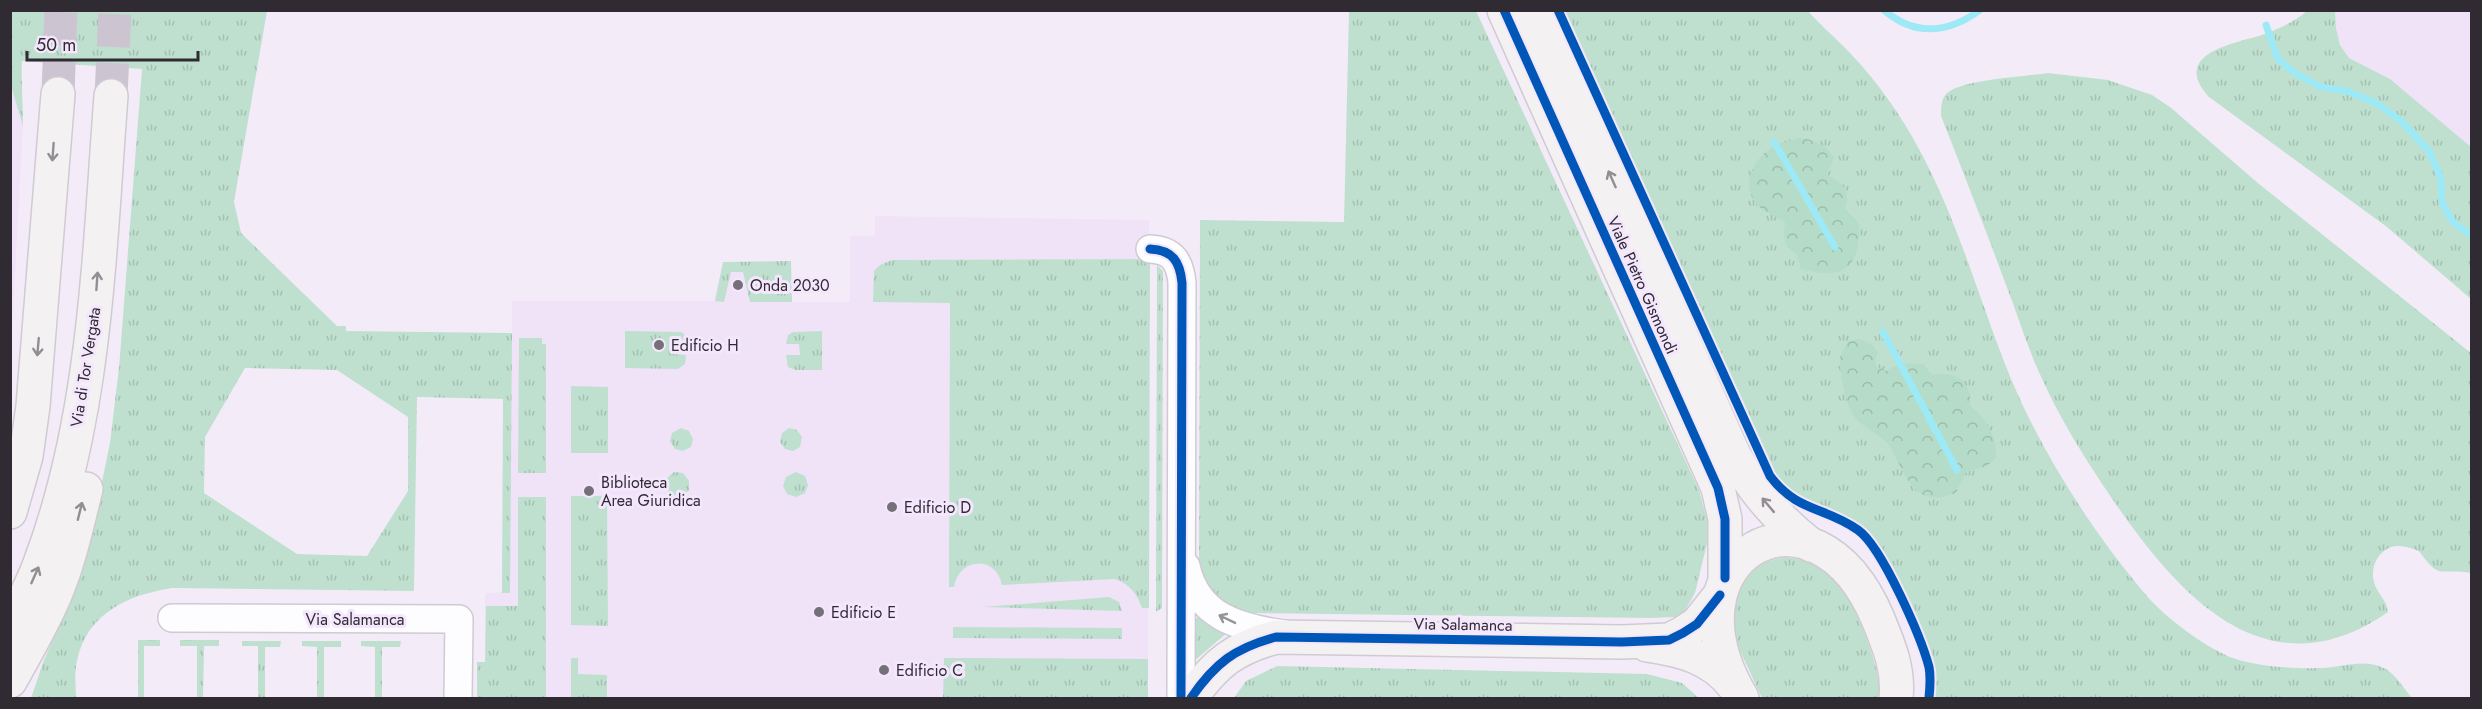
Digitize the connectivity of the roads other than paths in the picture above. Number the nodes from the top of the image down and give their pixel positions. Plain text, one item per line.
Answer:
1 (1504, 10) edge
2 (1536, 10) edge
3 (58, 94) tunnel mouth
4 (111, 96) tunnel mouth
5 (1150, 249) dead end
6 (29, 431) junction
7 (10, 475) edge
8 (10, 512) edge
9 (1181, 539) junction
10 (1811, 545) junction
11 (1723, 586) junction
12 (172, 618) dead end
13 (26, 627) edge
14 (1304, 636) junction
15 (1622, 642) junction
16 (10, 681) edge
17 (1740, 695) edge
18 (20, 699) edge
19 (458, 699) edge
20 (1181, 699) edge
21 (1191, 699) edge
22 (1896, 699) edge

1 - 11 street, Viale Pietro Gismondi
10 -> 2 street, Viale Pietro Gismondi
3 -> 6 street
13 -> 4 street, Via di Tor Vergata
5 - 9 street
6 - 7 street
6 - 8 street
14 -> 9 street
9 - 20 street
10 - 11 street
10 - 22 street
11 - 15 street
11 - 17 street, Viale Pietro Gismondi
12 - 19 street, Via Salamanca
13 - 16 street
13 - 18 street
14 - 15 street, Via Salamanca
14 - 21 street, Via Salamanca
15 - 17 street

